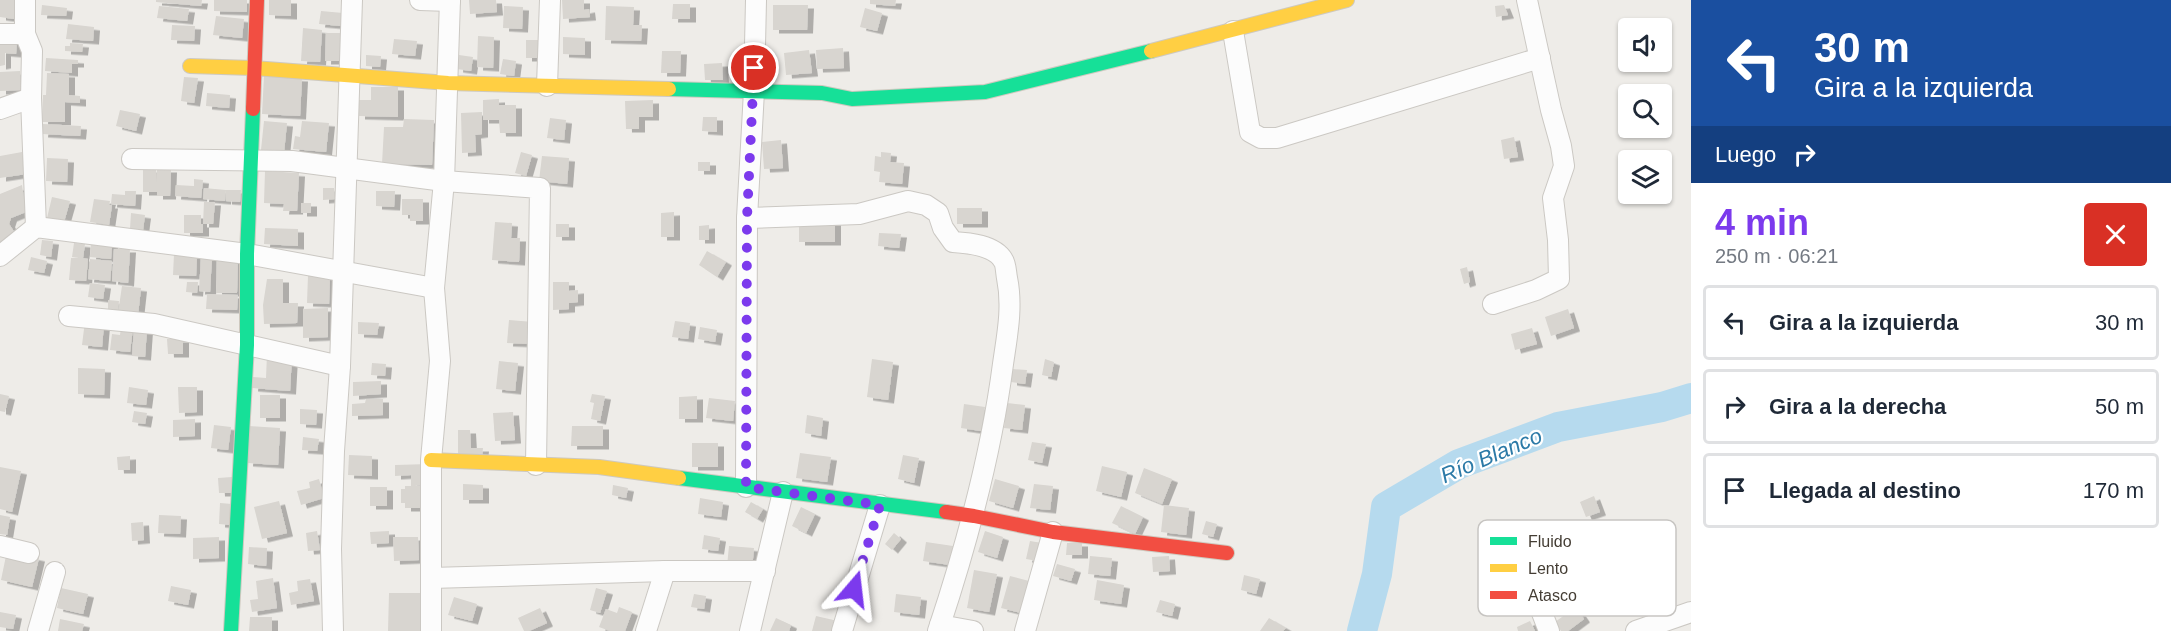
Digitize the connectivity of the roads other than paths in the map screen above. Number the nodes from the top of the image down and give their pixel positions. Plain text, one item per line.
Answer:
1 (25, 0) edge
2 (257, 0) edge
3 (352, 0) edge
4 (420, 0) edge
5 (550, 0) edge
6 (756, 0) edge
7 (1347, 0) edge
8 (1527, 0) edge
9 (450, 1) edge
10 (1233, 31) junction
11 (0, 34) edge
12 (25, 34) junction
13 (1540, 58) junction
14 (190, 66) dead end
15 (253, 68) junction
16 (351, 75) junction
17 (448, 83) junction
18 (547, 86) junction
19 (754, 91) junction
20 (31, 98) junction
21 (0, 109) edge
22 (132, 159) dead end
23 (251, 159) junction
24 (347, 168) junction
25 (444, 181) junction
26 (747, 218) junction
27 (36, 227) junction
28 (247, 254) junction
29 (0, 256) edge
30 (344, 271) junction
31 (434, 288) junction
32 (1493, 303) dead end
33 (69, 316) dead end
34 (247, 345) junction
35 (340, 366) junction
36 (431, 460) junction
37 (536, 465) junction
38 (746, 487) junction
39 (783, 492) junction
40 (880, 505) junction
41 (974, 516) junction
42 (1053, 532) junction
43 (0, 546) edge
44 (29, 553) dead end
45 (1227, 553) dead end
46 (665, 571) junction
47 (55, 572) dead end
48 (765, 572) junction
49 (431, 578) junction
50 (1691, 612) edge
51 (1543, 616) edge
52 (939, 628) edge
53 (1645, 630) edge
54 (38, 631) edge
55 (231, 631) edge
56 (333, 631) edge
57 (431, 631) edge
58 (646, 631) edge
59 (750, 631) edge
60 (842, 631) edge
61 (973, 631) edge
62 (1025, 631) edge
63 (1549, 631) edge

1 - 12 street
2 - 15 street
3 - 16 street
4 - 9 street
5 - 18 street
6 - 19 street
7 - 10 street
8 - 13 street
9 - 17 street
10 - 13 street
10 - 19 street
11 - 12 street
12 - 20 street
13 - 32 street
14 - 15 street
15 - 16 street
15 - 23 street
16 - 17 street
16 - 24 street
17 - 18 street
17 - 25 street
18 - 19 street
19 - 26 street
20 - 21 street
20 - 27 street
22 - 23 street
23 - 24 street
23 - 28 street
24 - 25 street
24 - 30 street
25 - 31 street
25 - 37 street
26 - 38 street
26 - 41 street
27 - 28 street
27 - 29 street
28 - 30 street
28 - 34 street
30 - 31 street
30 - 35 street
31 - 36 street
33 - 34 street
34 - 35 street
34 - 55 street
35 - 56 street
36 - 37 street
36 - 49 street
37 - 38 street
38 - 39 street
39 - 40 street
39 - 48 street
40 - 41 street
40 - 60 street
41 - 42 street
41 - 52 street
42 - 45 street
42 - 62 street
43 - 44 street
46 - 48 street
46 - 49 street
46 - 58 street
47 - 54 street
48 - 59 street
49 - 57 street
50 - 53 street
51 - 63 street
52 - 61 street

